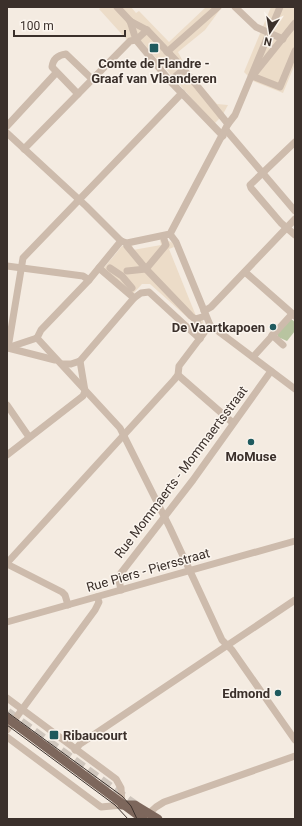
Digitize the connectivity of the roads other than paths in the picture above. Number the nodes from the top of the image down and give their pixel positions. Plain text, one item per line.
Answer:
1 (117, 7) edge
2 (218, 7) edge
3 (235, 7) edge
4 (280, 7) edge
5 (130, 21) junction
6 (295, 23) edge
7 (145, 33) junction
8 (269, 34) junction
9 (283, 39) junction
10 (136, 40) junction
11 (295, 51) edge
12 (167, 52) junction
13 (183, 70) junction
14 (56, 73) junction
15 (252, 76) junction
16 (92, 80) junction
17 (170, 81) junction
18 (182, 93) junction
19 (78, 94) junction
20 (7, 126) edge
21 (226, 130) junction
22 (7, 133) edge
23 (295, 142) edge
24 (24, 149) junction
25 (262, 173) junction
26 (79, 200) junction
27 (295, 211) edge
28 (295, 219) edge
29 (287, 228) junction
30 (170, 234) junction
31 (295, 235) edge
32 (167, 244) dead end
33 (128, 247) junction
34 (7, 266) edge
35 (22, 267) junction
36 (105, 268) junction
37 (146, 269) junction
38 (245, 272) junction
39 (123, 275) junction
40 (89, 280) junction
41 (133, 293) junction
42 (294, 315) edge
43 (200, 316) junction
44 (210, 325) junction
45 (198, 331) dead end
46 (272, 335) junction
47 (37, 338) junction
48 (200, 339) junction
49 (283, 345) dead end
50 (8, 348) edge
51 (253, 357) junction
52 (80, 361) junction
53 (62, 364) junction
54 (271, 372) junction
55 (178, 375) junction
56 (85, 390) junction
57 (295, 390) edge
58 (7, 405) edge
59 (233, 423) junction
60 (124, 435) junction
61 (30, 437) junction
62 (7, 454) edge
63 (164, 516) junction
64 (295, 541) edge
65 (7, 564) edge
66 (190, 570) junction
67 (121, 590) junction
68 (97, 596) junction
69 (295, 600) edge
70 (68, 605) junction
71 (7, 622) edge
72 (227, 645) junction
73 (7, 698) edge
74 (22, 709) junction
75 (10, 720) edge
76 (7, 730) edge
77 (7, 737) edge
78 (295, 740) edge
79 (75, 750) junction
80 (295, 756) edge
81 (125, 807) junction
82 (145, 817) edge
83 (130, 819) edge
84 (158, 819) edge

1 - 5 street
2 - 12 street
3 - 8 street
4 - 8 street
5 - 7 street
5 - 10 street
6 - 9 street
7 - 10 street
7 - 12 street
8 - 9 street
8 - 15 street
9 - 15 street
10 - 16 street
10 - 17 street
11 - 15 street
12 - 13 street
13 - 17 street
13 - 21 street
14 - 16 street
14 - 19 street
14 - 20 street
15 - 21 street
16 - 19 street
17 - 18 street
18 - 21 street
18 - 26 street
19 - 24 street
21 - 25 street
21 - 30 street
22 - 24 street
23 - 25 street
24 - 26 street
25 - 27 street
25 - 29 street
26 - 33 street
26 - 35 street
28 - 29 street
29 - 31 street
29 - 38 street
30 - 33 street
30 - 43 street
32 - 37 street
33 - 36 street
33 - 37 street
34 - 35 street
35 - 40 street
35 - 50 street
36 - 39 street
36 - 40 street
36 - 41 street
37 - 39 street
37 - 43 street
38 - 42 street
38 - 43 street
39 - 41 street
40 - 47 street
41 - 48 street
41 - 52 street
42 - 46 street
43 - 44 street
43 - 45 street
44 - 48 street
44 - 51 street
46 - 49 street
46 - 51 street
47 - 50 street
47 - 53 street
48 - 55 street
50 - 53 street
51 - 54 street
52 - 53 street
52 - 56 street
53 - 56 street
54 - 57 street
54 - 59 street, Rue Mommaerts - Mommaertsstraat
55 - 59 street
55 - 60 street
56 - 60 street
56 - 61 street
58 - 61 street
59 - 63 street, Rue Mommaerts - Mommaertsstraat
60 - 63 street
60 - 65 street
61 - 62 street
63 - 66 street
63 - 67 street, Rue Mommaerts - Mommaertsstraat
64 - 66 street, Rue Piers - Piersstraat
65 - 70 street
66 - 67 street, Rue Piers - Piersstraat
66 - 72 street
67 - 68 street, Rue Piers - Piersstraat
68 - 70 street, Rue Piers - Piersstraat
68 - 74 street
69 - 72 street
70 - 71 street, Rue Piers - Piersstraat
72 - 78 street
72 - 79 street
73 - 74 street
74 - 75 street
74 - 79 street
75 - 76 street
75 - 81 main road
77 - 81 street
79 - 81 street
80 - 82 street
81 - 82 main road
81 - 83 main road
82 - 84 main road

